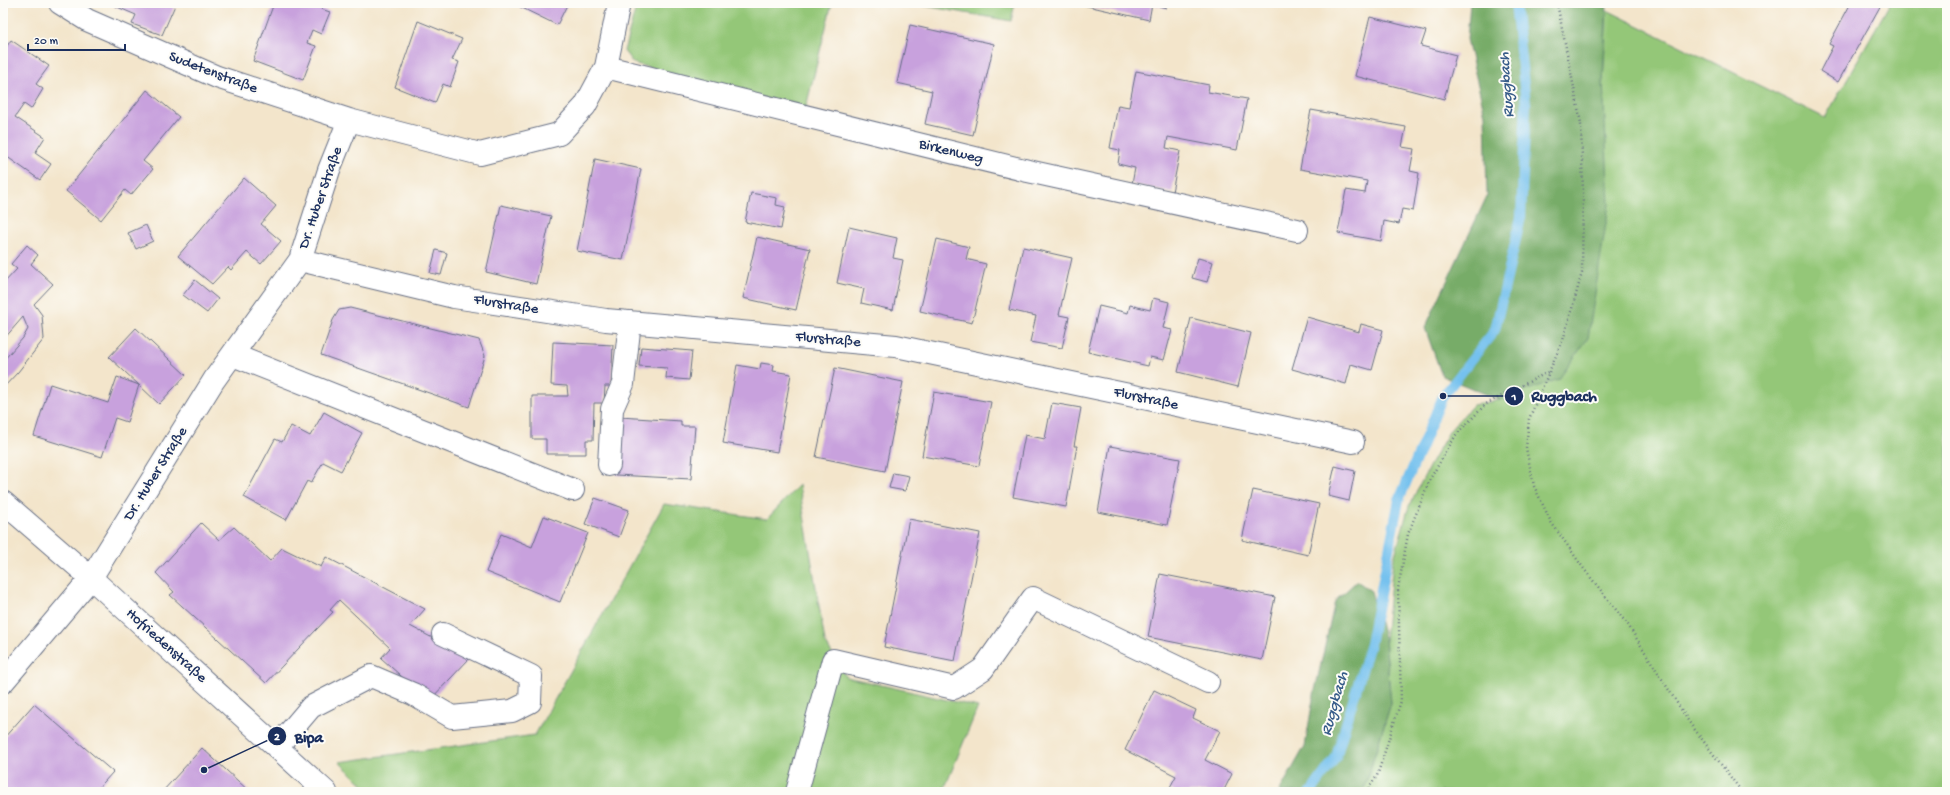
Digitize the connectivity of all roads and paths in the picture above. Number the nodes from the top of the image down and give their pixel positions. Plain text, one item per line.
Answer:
1 (60, 3) edge
2 (619, 3) edge
3 (1557, 3) edge
4 (606, 67) junction
5 (349, 120) junction
6 (1297, 230) dead end
7 (300, 260) junction
8 (630, 322) junction
9 (232, 355) junction
10 (1548, 372) junction
11 (1353, 442) dead end
12 (608, 465) dead end
13 (573, 490) dead end
14 (3, 502) edge
15 (91, 578) junction
16 (443, 634) dead end
17 (3, 682) edge
18 (1208, 682) dead end
19 (277, 747) junction
20 (326, 792) edge
21 (797, 792) edge
22 (1366, 792) edge
23 (1742, 792) edge

1 - 5 street, Sudetenstraße
2 - 4 street
3 - 10 path
4 - 5 street
4 - 6 street, Birkenweg
5 - 7 street, Dr. Huber Straße
7 - 8 street, Flurstraße
7 - 9 street, Dr. Huber Straße
8 - 11 street, Flurstraße
8 - 12 street
9 - 13 street
9 - 15 street, Dr. Huber Straße
10 - 22 path
10 - 23 path
14 - 15 street, Hofriedenstraße
15 - 17 street, Dr. Huber Straße
15 - 19 street, Hofriedenstraße
16 - 19 street
18 - 21 street
19 - 20 street, Hofriedenstraße

